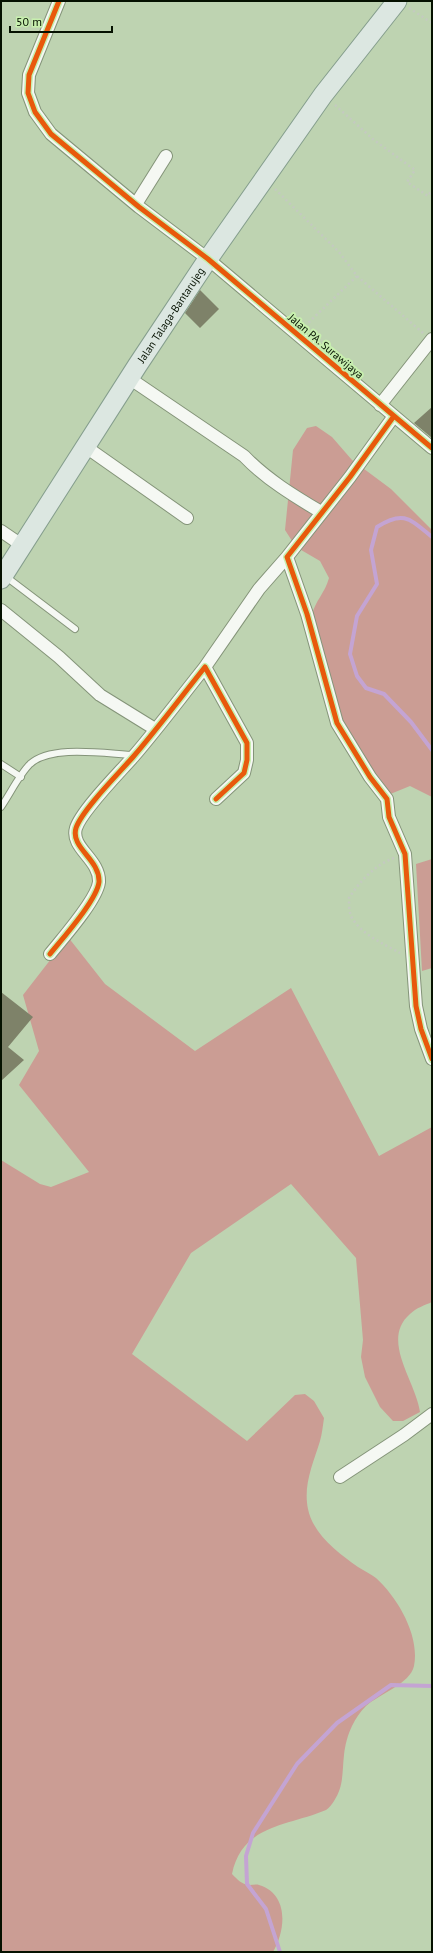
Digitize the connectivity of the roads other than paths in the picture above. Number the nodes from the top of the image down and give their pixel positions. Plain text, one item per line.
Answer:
1 (59, 1) edge
2 (402, 3) edge
3 (166, 156) dead end
4 (136, 204) junction
5 (208, 259) junction
6 (432, 339) edge
7 (129, 378) junction
8 (380, 404) junction
9 (394, 416) junction
10 (86, 447) junction
11 (432, 448) edge
12 (321, 512) junction
13 (187, 518) dead end
14 (1, 531) edge
15 (23, 546) junction
16 (287, 557) junction
17 (2, 577) edge
18 (1, 610) edge
19 (75, 629) dead end
20 (206, 667) junction
21 (155, 729) junction
22 (135, 755) junction
23 (1, 764) edge
24 (21, 777) junction
25 (216, 799) dead end
26 (1, 807) edge
27 (50, 954) dead end
28 (432, 1059) edge
29 (432, 1414) edge
30 (340, 1477) dead end

1 - 4 street, Jalan PA. Surawijaya
2 - 5 main road, Jalan Talaga-Bantarujeg
3 - 4 street
4 - 5 street, Jalan PA. Surawijaya
5 - 7 main road, Jalan Talaga-Bantarujeg
5 - 8 street, Jalan PA. Surawijaya
6 - 8 street
7 - 10 main road, Jalan Talaga-Bantarujeg
7 - 12 street
8 - 9 street, Jalan PA. Surawijaya
9 - 11 street, Jalan PA. Surawijaya
9 - 12 street
10 - 13 street
10 - 15 main road, Jalan Talaga-Bantarujeg
12 - 16 street
14 - 15 street
15 - 17 main road, Jalan Talaga-Bantarujeg
16 - 20 street
16 - 28 street
17 - 19 lane
18 - 21 street
20 - 21 street
20 - 25 street
21 - 22 street
22 - 24 lane
22 - 27 street
23 - 24 lane
24 - 26 lane
29 - 30 street

